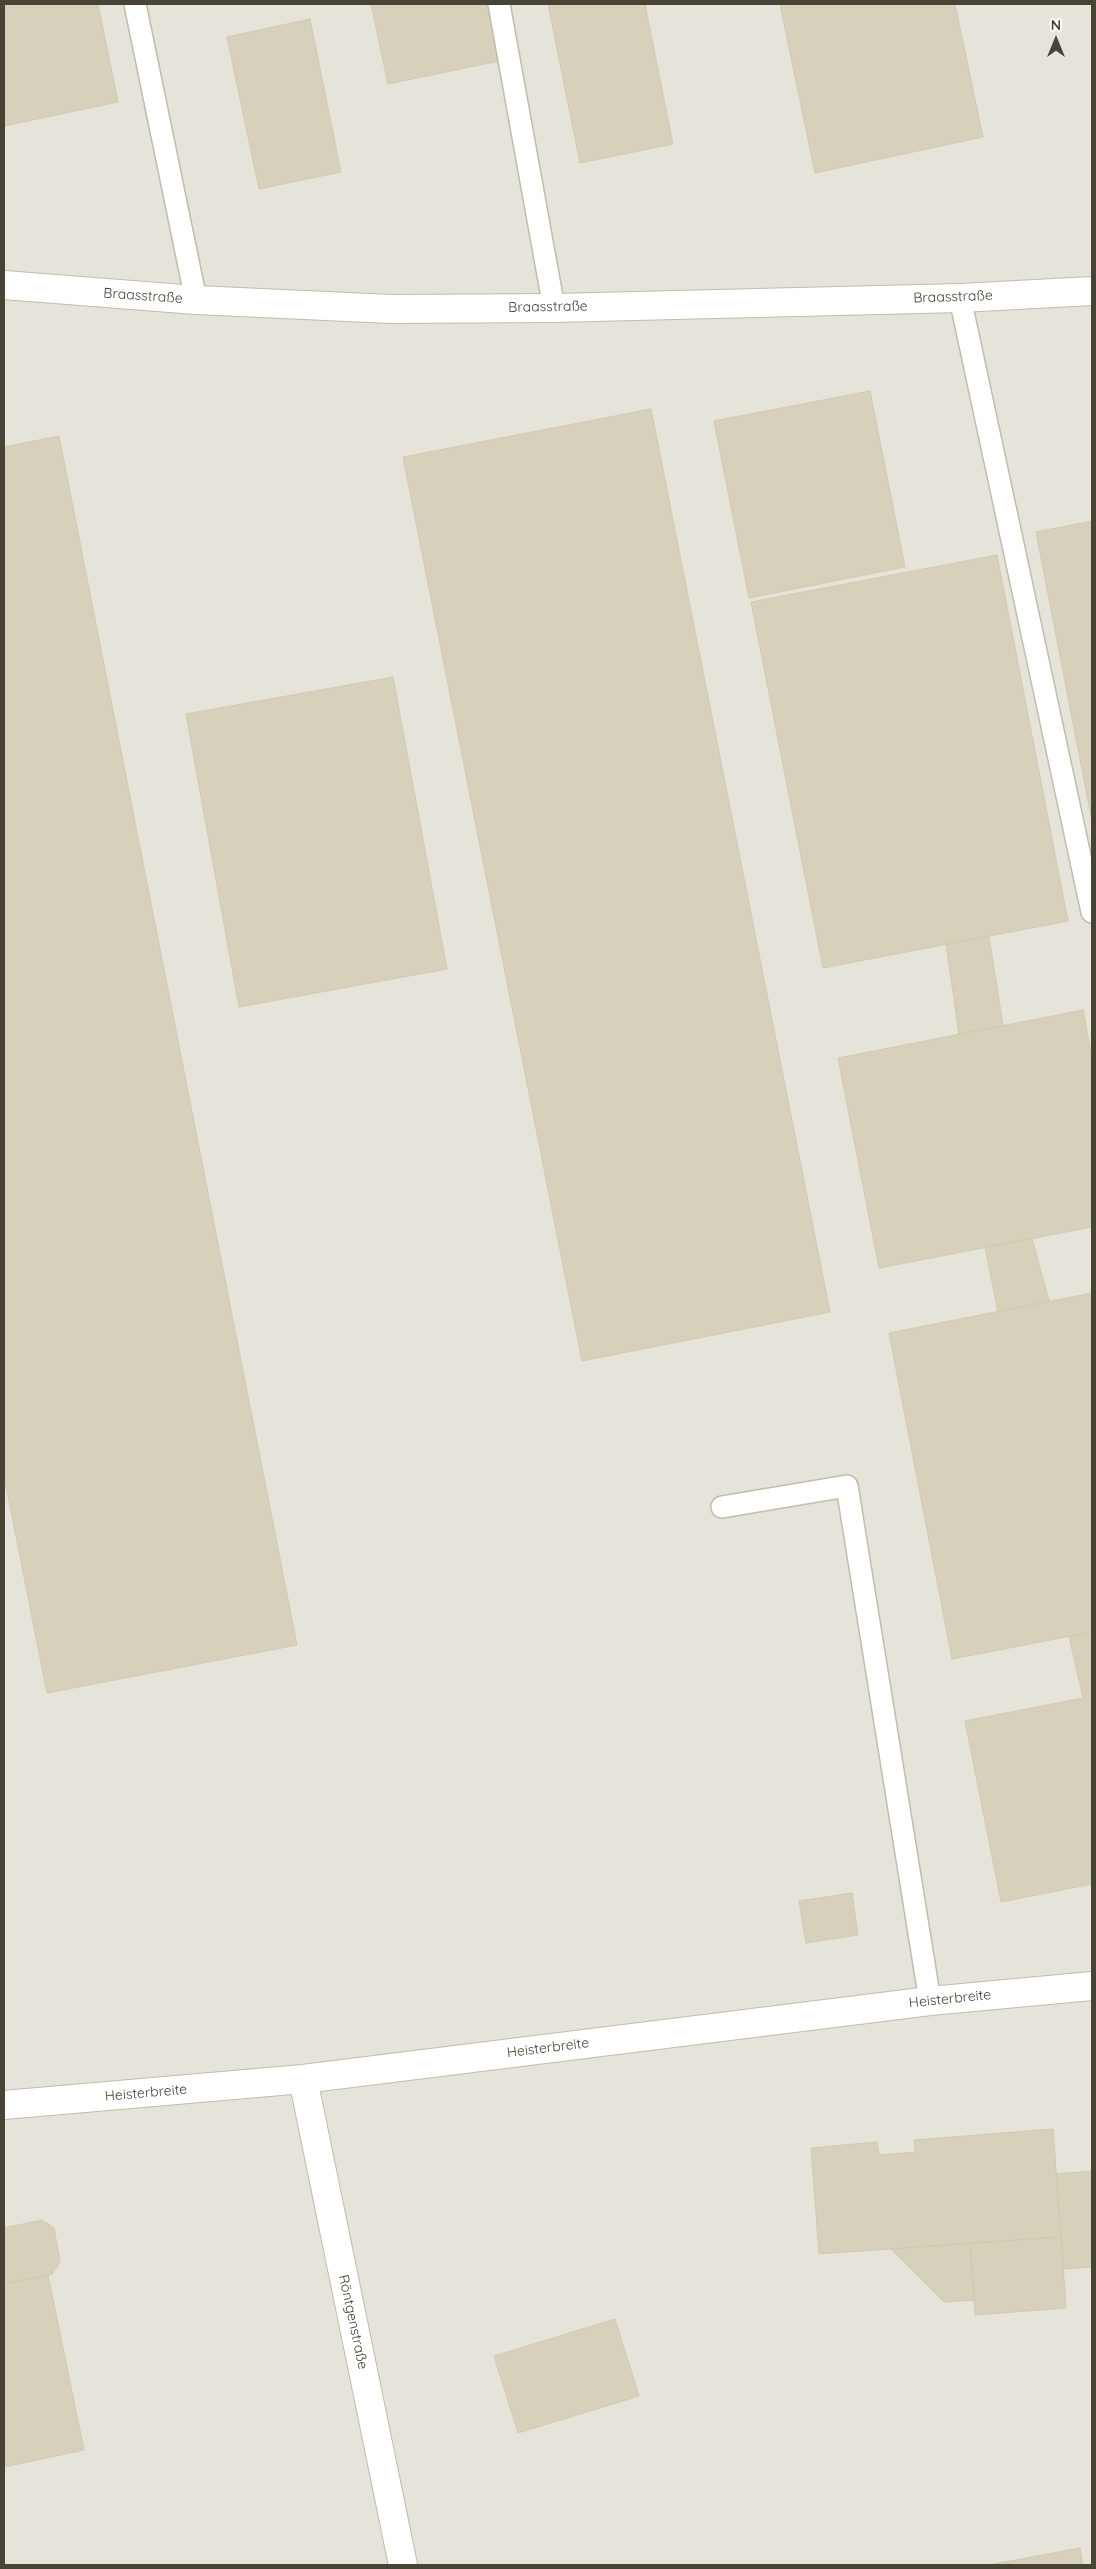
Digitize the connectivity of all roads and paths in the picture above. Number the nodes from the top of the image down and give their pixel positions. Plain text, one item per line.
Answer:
1 (135, 4) edge
2 (499, 4) edge
3 (4, 285) edge
4 (1092, 292) edge
5 (960, 298) junction
6 (196, 300) junction
7 (554, 308) junction
8 (1092, 912) edge
9 (722, 1507) dead end
10 (1092, 1986) edge
11 (930, 2001) junction
12 (303, 2079) junction
13 (4, 2105) edge
14 (403, 2565) edge

1 - 6 lane
2 - 7 lane
3 - 6 street, Braasstraße
4 - 5 street, Braasstraße
5 - 7 street, Braasstraße
5 - 8 lane
6 - 7 street, Braasstraße
9 - 11 lane
10 - 11 street, Heisterbreite
11 - 12 street, Heisterbreite
12 - 13 street, Heisterbreite
12 - 14 street, Röntgenstraße

